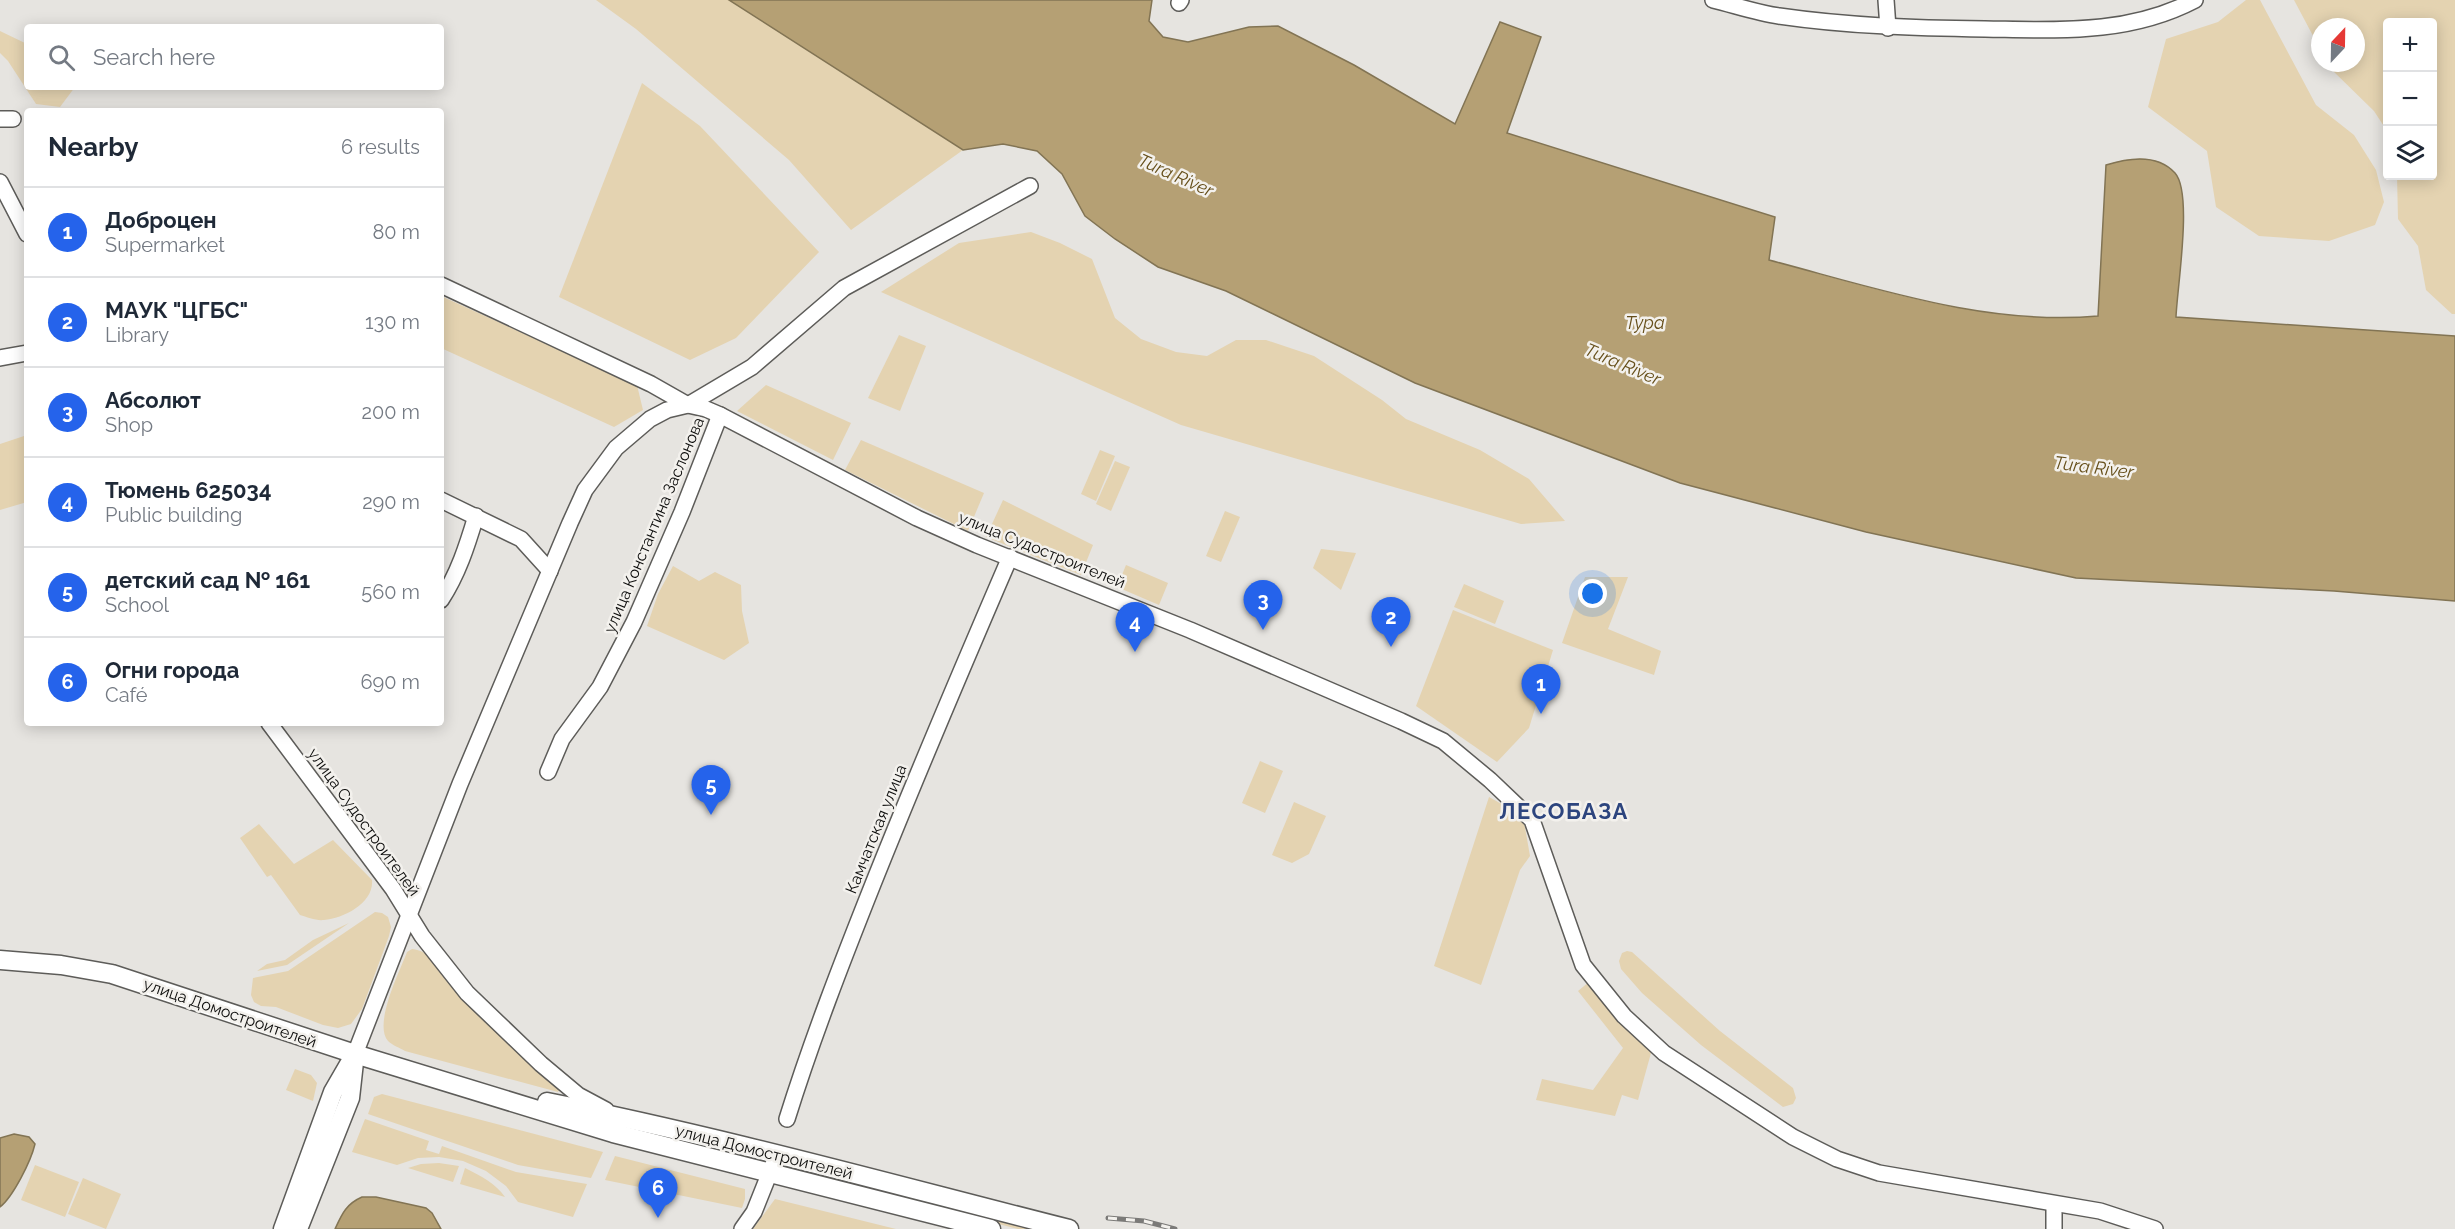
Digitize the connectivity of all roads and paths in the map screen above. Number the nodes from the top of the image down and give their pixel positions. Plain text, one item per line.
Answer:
1 (1713, 0) edge
2 (1886, 0) edge
3 (2195, 0) edge
4 (1888, 28) junction
5 (0, 182) edge
6 (1030, 186) dead end
7 (24, 228) edge
8 (444, 286) edge
9 (24, 354) edge
10 (0, 358) edge
11 (688, 405) junction
12 (720, 415) junction
13 (444, 501) edge
14 (476, 516) junction
15 (1010, 557) junction
16 (550, 571) junction
17 (444, 595) edge
18 (271, 726) edge
19 (548, 772) dead end
20 (408, 913) junction
21 (0, 960) edge
22 (355, 1054) junction
23 (457, 1084) junction
24 (616, 1116) junction
25 (787, 1119) dead end
26 (776, 1154) junction
27 (770, 1174) junction
28 (2054, 1204) junction
29 (283, 1229) edge
30 (298, 1229) edge
31 (742, 1229) edge
32 (991, 1229) edge
33 (1069, 1229) edge
34 (2054, 1229) edge
35 (2155, 1229) edge

1 - 4 street
2 - 4 street
3 - 4 street
5 - 7 street
6 - 11 street
8 - 11 street, улица Константина Заслонова
9 - 10 street
11 - 12 street, улица Судостроителей
11 - 16 street
12 - 15 street, улица Судостроителей
12 - 19 street, улица Константина Заслонова
13 - 14 street
14 - 16 street
14 - 17 street
15 - 25 street, Камчатская улица
15 - 28 street, улица Судостроителей
16 - 20 street
18 - 20 street, улица Судостроителей
20 - 22 street
20 - 24 street, улица Судостроителей
21 - 22 main road, улица Домостроителей
22 - 23 main road, улица Домостроителей
22 - 29 main road
22 - 30 main road
23 - 24 main road, улица Домостроителей
23 - 27 main road, улица Домостроителей
24 - 26 main road, улица Домостроителей
26 - 27 street
26 - 33 main road, улица Домостроителей
27 - 31 street
27 - 32 main road, улица Домостроителей
28 - 34 street
28 - 35 street

